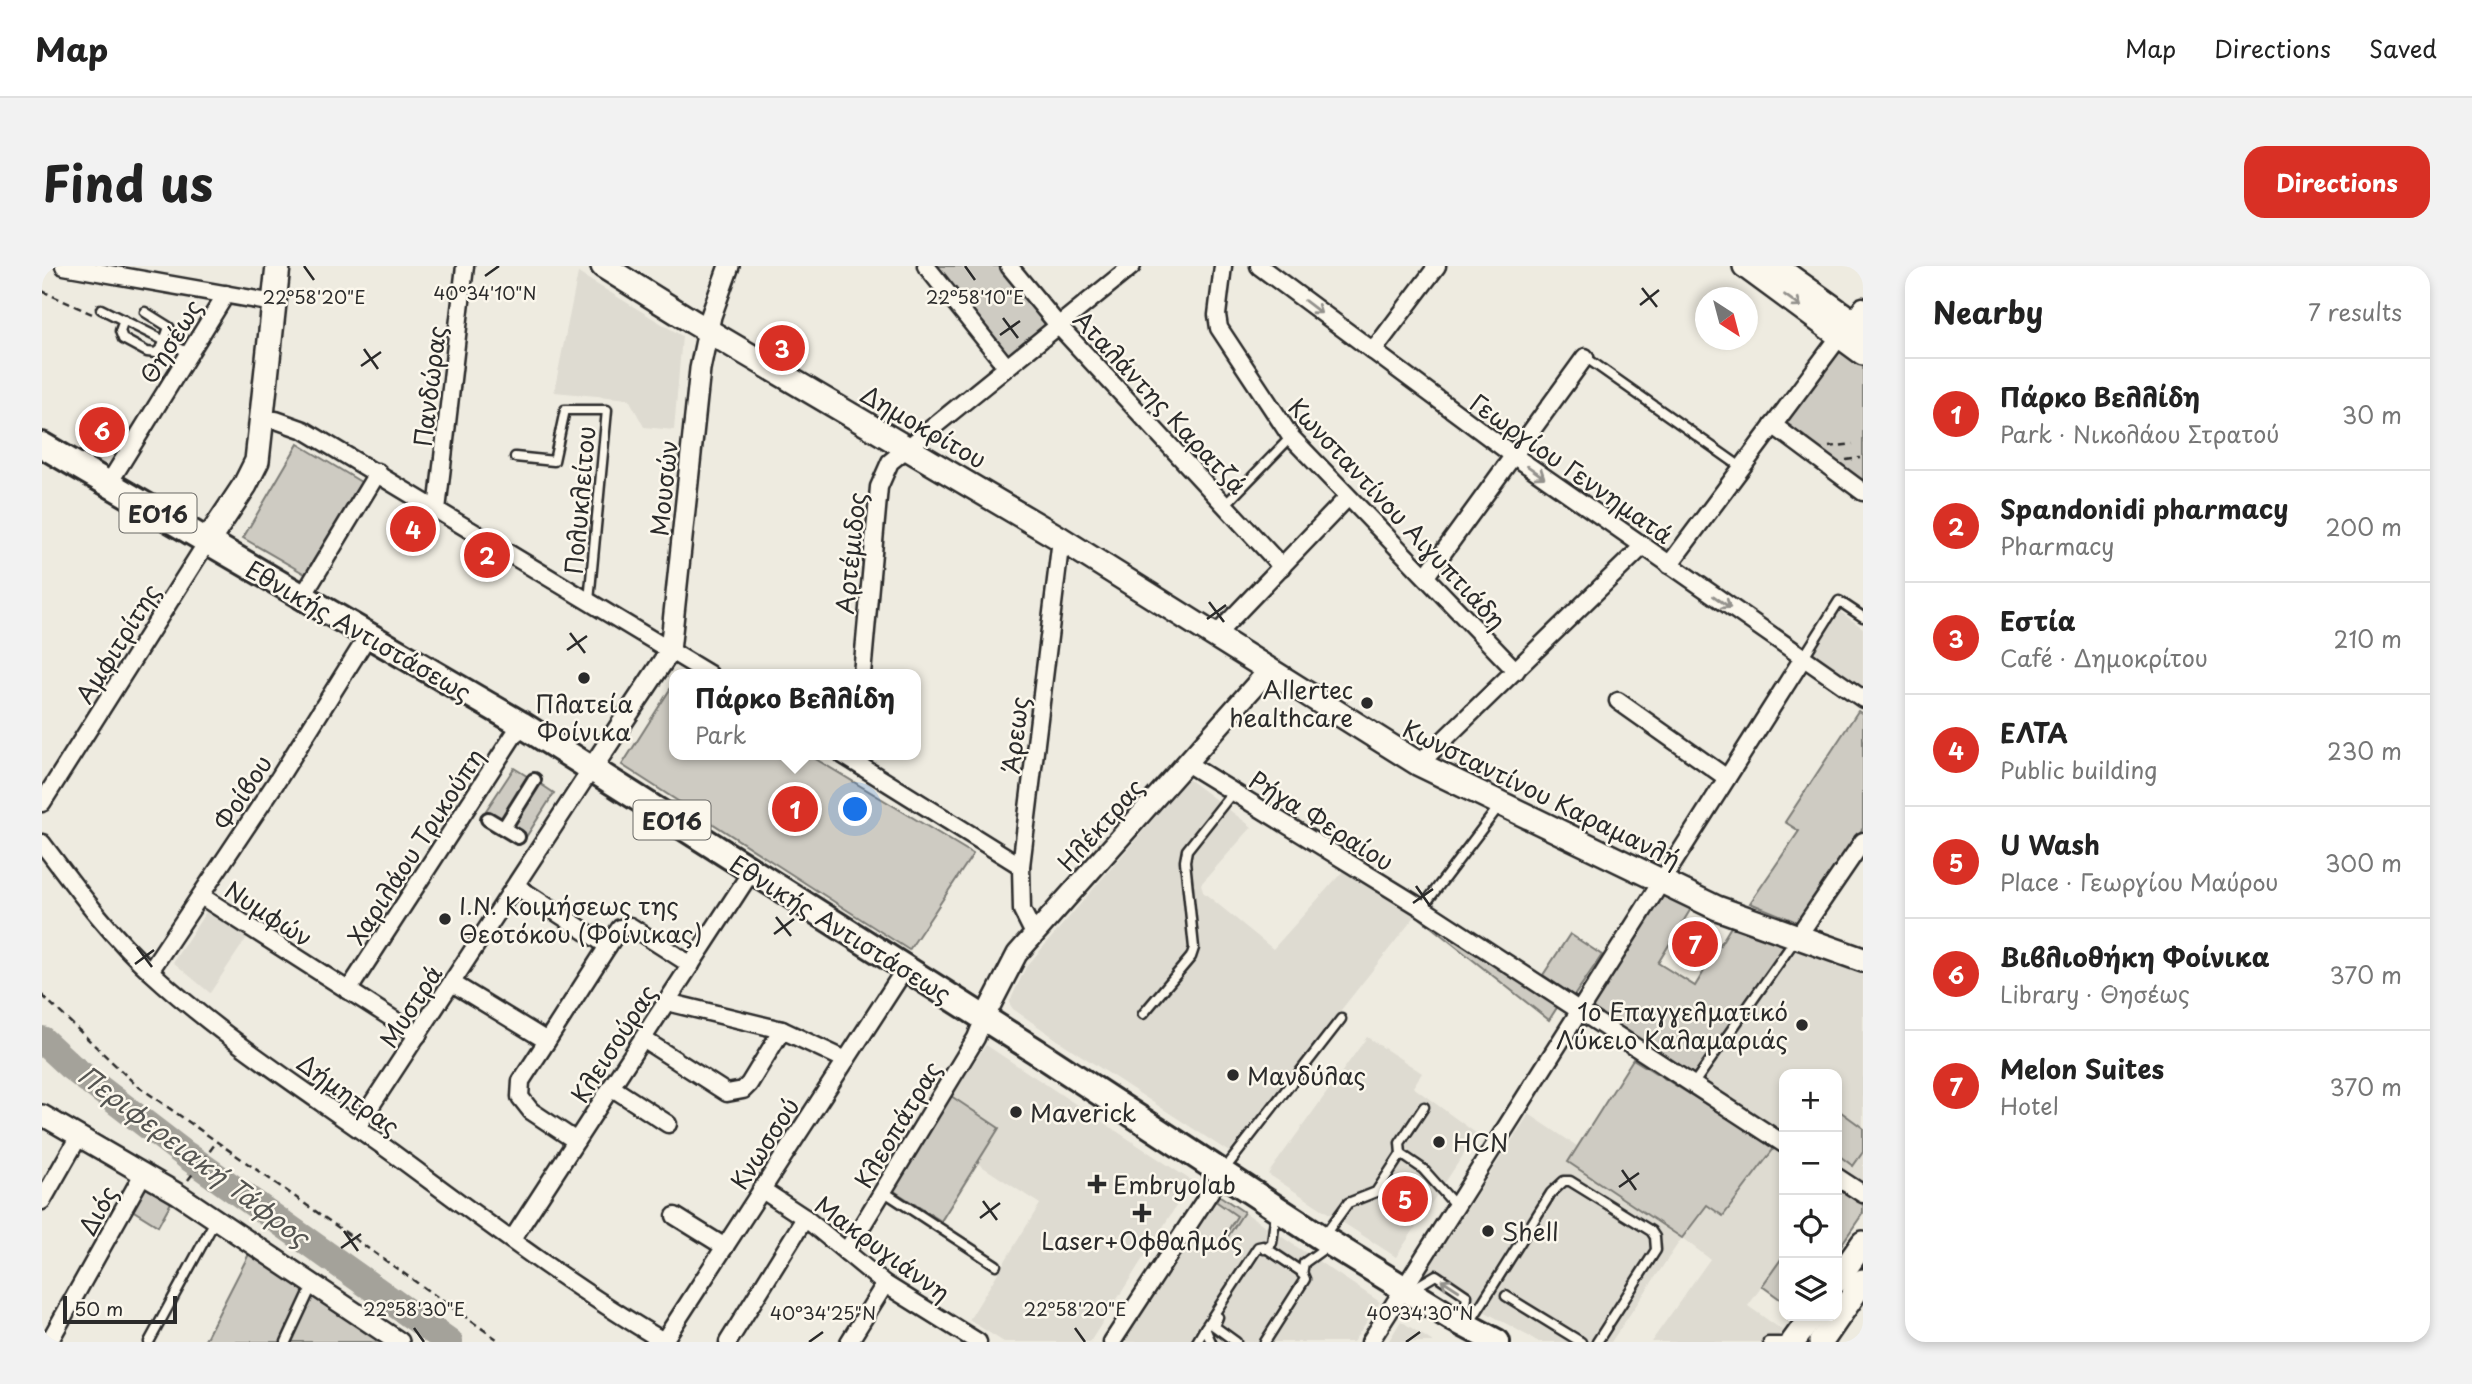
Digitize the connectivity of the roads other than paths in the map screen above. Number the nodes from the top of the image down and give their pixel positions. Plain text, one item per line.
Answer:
1 (64, 266) edge
2 (278, 266) edge
3 (465, 266) edge
4 (603, 266) edge
5 (729, 266) edge
6 (926, 266) edge
7 (1009, 266) edge
8 (1132, 266) edge
9 (1223, 266) edge
10 (1259, 266) edge
11 (1437, 266) edge
12 (1745, 266) edge
13 (1775, 266) edge
14 (226, 294) junction
15 (274, 303) junction
16 (101, 309) road end
17 (145, 312) dead end
18 (124, 320) junction
19 (1855, 323) edge
20 (1058, 326) junction
21 (708, 331) junction
22 (165, 341) junction
23 (1373, 351) junction
24 (189, 353) junction
25 (1863, 353) edge
26 (1585, 356) joint
27 (1006, 366) junction
28 (262, 420) junction
29 (1773, 425) junction
30 (1291, 437) junction
31 (42, 445) edge
32 (906, 446) junction
33 (1513, 456) junction
34 (515, 457) dead end
35 (1741, 467) junction
36 (378, 472) junction
37 (109, 483) junction
38 (1863, 492) edge
39 (1347, 498) junction
40 (1225, 505) junction
41 (437, 510) junction
42 (1061, 538) junction
43 (207, 542) junction
44 (1642, 547) junction
45 (1669, 565) junction
46 (1282, 567) junction
47 (1426, 576) junction
48 (303, 596) junction
49 (589, 601) junction
50 (1863, 617) edge
51 (369, 634) junction
52 (1214, 637) junction
53 (670, 651) junction
54 (1803, 658) junction
55 (701, 669) edge
56 (862, 669) edge
57 (1516, 671) junction
58 (1267, 672) junction
59 (1863, 699) edge
60 (1618, 701) dead end
61 (521, 724) junction
62 (853, 760) edge
63 (1188, 764) junction
64 (1419, 764) junction
65 (592, 768) junction
66 (1727, 778) junction
67 (534, 780) dead end
68 (1233, 792) junction
69 (42, 803) edge
70 (1500, 805) junction
71 (488, 819) dead end
72 (504, 828) junction
73 (518, 837) dead end
74 (1863, 841) edge
75 (42, 844) edge
76 (1021, 866) junction
77 (751, 872) junction
78 (1661, 882) junction
79 (516, 886) junction
80 (201, 896) junction
81 (1422, 908) junction
82 (1034, 934) junction
83 (1796, 939) junction
84 (608, 946) junction
85 (1863, 960) edge
86 (691, 965) junction
87 (905, 968) junction
88 (150, 971) junction
89 (452, 983) junction
90 (348, 991) junction
91 (667, 1002) junction
92 (1579, 1012) junction
93 (1143, 1014) dead end
94 (984, 1018) junction
95 (1341, 1019) dead end
96 (782, 1030) junction
97 (418, 1035) junction
98 (643, 1039) junction
99 (547, 1041) junction
100 (845, 1060) junction
101 (1692, 1086) junction
102 (611, 1087) junction
103 (1424, 1107) dead end
104 (42, 1115) edge
105 (668, 1124) dead end
106 (358, 1128) junction
107 (79, 1136) junction
108 (1779, 1141) edge
109 (576, 1142) junction
110 (1401, 1154) junction
111 (1223, 1172) junction
112 (143, 1174) junction
113 (1842, 1180) edge
114 (761, 1189) junction
115 (883, 1191) junction
116 (1863, 1194) edge
117 (42, 1201) edge
118 (1456, 1206) junction
119 (1277, 1209) junction
120 (675, 1216) dead end
121 (216, 1219) junction
122 (805, 1219) junction
123 (513, 1238) junction
124 (1326, 1241) junction
125 (1863, 1243) edge
126 (725, 1247) junction
127 (1267, 1249) junction
128 (846, 1252) junction
129 (996, 1265) dead end
130 (1302, 1272) junction
131 (1842, 1273) edge
132 (1863, 1281) edge
133 (313, 1284) junction
134 (885, 1284) junction
135 (1406, 1290) junction
136 (1506, 1296) dead end
137 (1808, 1321) edge
138 (1205, 1328) junction
139 (1466, 1328) edge
140 (974, 1341) edge
141 (49, 1342) edge
142 (149, 1342) edge
143 (286, 1342) edge
144 (399, 1342) edge
145 (664, 1342) edge
146 (729, 1342) edge
147 (849, 1342) edge
148 (1112, 1342) edge
149 (1197, 1342) edge
150 (1211, 1342) edge
151 (1236, 1342) edge
152 (1262, 1342) edge
153 (1370, 1342) edge
154 (1497, 1342) edge
155 (1581, 1342) edge
156 (1597, 1342) edge
157 (1768, 1342) edge
158 (1793, 1342) edge
159 (1821, 1342) edge

1 - 14 street
2 - 15 main road
3 - 41 street, Πανδώρας
4 - 21 main road, Δημοκρίτου
5 - 21 street, Μουσών
6 - 27 street
7 - 20 street, Αταλάντης Καρατζά
8 - 20 street, Αρτέμιδος
9 - 30 street, Κωνσταντίνου Αιγυπτιάδη
10 -> 23 street, Γεωργίου Γεννηματά
11 - 23 street
12 -> 19 main road
13 - 19 main road
14 - 15 street
14 - 24 street, Θησέως
15 - 28 main road
16 - 18 lane
17 - 22 lane
18 - 22 lane
18 - 22 lane
19 - 25 main road
19 - 29 street
20 - 27 street, Αρτέμιδος
20 - 40 street, Αταλάντης Καρατζά
21 - 32 main road, Δημοκρίτου
21 - 53 street, Μουσών
22 - 24 lane
23 - 33 street, Γεωργίου Γεννηματά
24 - 37 street, Θησέως
26 - 33 street
26 - 35 lane
27 - 32 street, Αρτέμιδος
28 - 36 street
28 - 43 main road
29 - 35 street
29 - 38 street
30 - 39 street, Κωνσταντίνου Αιγυπτιάδη
30 - 40 lane
31 - 37 main road, Εθνικής Αντιστάσεως / ΕΟ16
32 - 42 main road, Δημοκρίτου
32 - 56 street, Αρτέμιδος
33 -> 44 street, Γεωργίου Γεννηματά
33 - 47 street
34 - 49 lane, Πολυκλείτου
35 - 45 street
36 - 41 street
36 - 48 street
37 - 43 main road, Εθνικής Αντιστάσεως / ΕΟ16
39 - 46 street
39 - 47 street, Κωνσταντίνου Αιγυπτιάδη
40 - 46 street, Αταλάντης Καρατζά
41 - 49 street
42 - 52 main road, Δημοκρίτου
42 - 76 street, Άρεως
43 - 48 main road, Εθνικής Αντιστάσεως / ΕΟ16
43 - 69 street, Αμφιτρίτης
44 - 45 street, Γεωργίου Γεννηματά
44 - 57 street
45 -> 54 street, Γεωργίου Γεννηματά
46 - 52 street
47 - 57 street, Κωνσταντίνου Αιγυπτιάδη
48 - 51 main road, Εθνικής Αντιστάσεως / ΕΟ16
49 - 53 street
50 - 54 lane
51 - 61 main road, Εθνικής Αντιστάσεως / ΕΟ16
51 - 80 street, Φοίβου
52 - 58 main road, Κωνσταντίνου Καραμανλή
53 - 55 street
53 - 65 street
54 - 59 street, Γεωργίου Γεννηματά
54 - 66 street
57 - 64 street
58 - 63 street, Ηλέκτρας
58 - 64 main road, Κωνσταντίνου Καραμανλή
60 - 66 street
61 - 65 main road, Εθνικής Αντιστάσεως / ΕΟ16
61 - 90 street, Χαριλάου Τρικούπη
62 - 76 street
63 - 68 street, Ρήγα Φεραίου
63 - 82 street, Ηλέκτρας
64 - 70 main road, Κωνσταντίνου Καραμανλή
65 - 77 main road, Εθνικής Αντιστάσεως / ΕΟ16
65 - 79 street, Μυστρά
66 - 78 street
67 - 72 street
68 - 81 street, Ρήγα Φεραίου
68 - 93 lane
70 - 78 main road, Κωνσταντίνου Καραμανλή
70 - 81 lane
71 - 72 street
72 - 73 street
74 - 83 street
75 - 88 street, Δήμητρας
76 - 82 street, Άρεως
77 - 86 street, Κλεισούρας
77 - 87 main road, Εθνικής Αντιστάσεως / ΕΟ16
78 - 83 main road, Κωνσταντίνου Καραμανλή
78 - 92 street
79 - 84 street
79 - 89 street, Μυστρά
80 - 88 street, Φοίβου
80 - 90 street, Νυμφών
81 - 92 street, Ρήγα Φεραίου
82 - 94 street, Ηλέκτρας
83 - 85 main road, Κωνσταντίνου Καραμανλή
83 - 101 lane
84 - 86 street
84 - 99 street
86 - 91 street, Κλεισούρας
87 - 94 main road, Εθνικής Αντιστάσεως / ΕΟ16
87 - 100 street, Κνωσσού
88 - 106 street, Δήμητρας
89 - 97 street, Μυστρά
89 - 99 street
90 - 97 street, Νυμφών
91 - 96 street
91 - 98 street, Κλεισούρας
92 - 101 street, Ρήγα Φεραίου
92 - 118 street
94 - 111 main road, Εθνικής Αντιστάσεως / ΕΟ16
94 - 115 street, Κλεοπάτρας
95 - 111 lane
96 - 98 street
96 - 100 street
97 - 106 street, Μυστρά
98 - 102 street, Κλεισούρας
99 - 109 street
100 - 114 street, Κνωσσού
101 - 108 street, Ρήγα Φεραίου
102 - 105 street
102 - 109 street, Κλεισούρας
103 - 110 lane
104 - 107 street
106 - 123 street, Δήμητρας
107 - 112 street
107 - 117 street
109 - 123 street, Κλεισούρας
110 - 118 lane
110 - 124 lane
111 - 119 main road, Εθνικής Αντιστάσεως / ΕΟ16
111 - 148 street
112 - 121 street
112 - 141 street, Διός
113 - 116 street
114 - 122 street, Μακρυγιάννη
114 - 126 street, Κνωσσού
115 - 128 street, Κλεοπάτρας
115 - 129 lane
118 - 135 street
119 - 124 main road, Εθνικής Αντιστάσεως / ΕΟ16
119 - 127 lane
120 - 126 street
121 - 133 street
121 - 142 lane
122 - 128 street, Μακρυγιάννη
122 - 146 street
123 - 145 street, Δήμητρας
124 - 130 lane
124 - 135 main road, Εθνικής Αντιστάσεως / ΕΟ16
125 - 131 main road
126 - 145 street, Κνωσσού
127 - 130 lane
127 - 138 lane
127 - 151 lane
128 - 134 street, Μακρυγιάννη
130 - 152 lane
132 - 159 main road
133 - 143 lane
133 - 144 street
134 - 140 street, Μακρυγιάννη
134 - 147 street
135 - 139 main road, Εθνικής Αντιστάσεως / ΕΟ16
135 - 153 street
136 - 155 lane
137 - 158 main road
138 - 149 lane
138 - 150 lane
139 - 154 main road, Εθνικής Αντιστάσεως / ΕΟ16
139 - 156 lane
157 - 158 lane

